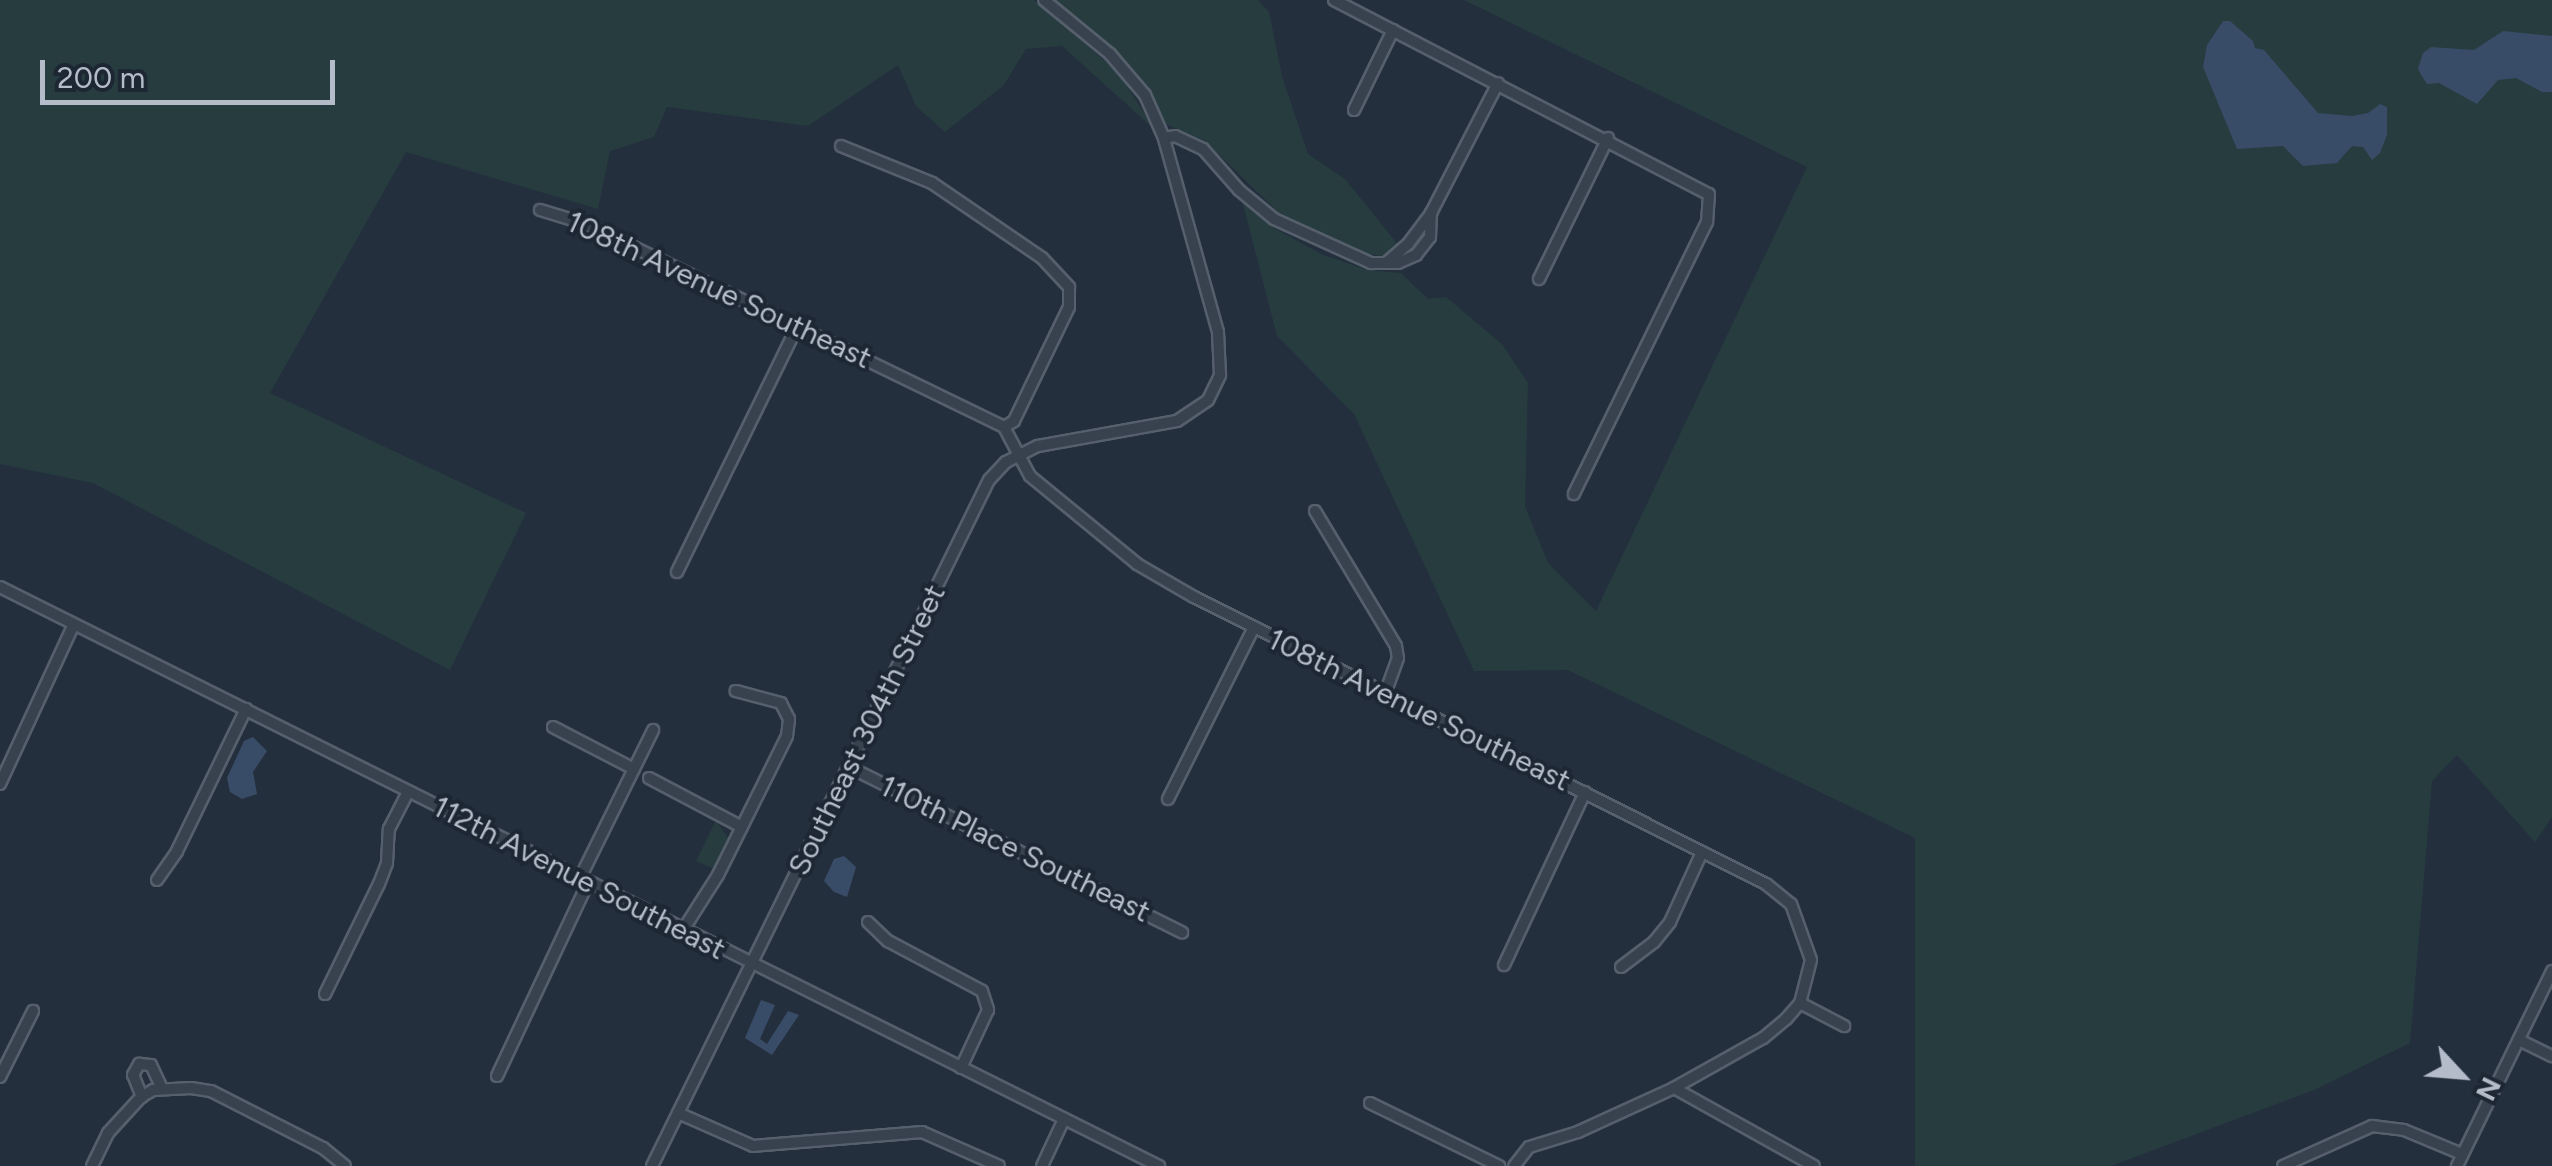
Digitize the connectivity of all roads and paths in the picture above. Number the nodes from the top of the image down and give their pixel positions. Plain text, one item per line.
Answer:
1 (1044, 0) edge
2 (1334, 0) edge
3 (1393, 30) junction
4 (1498, 83) junction
5 (1354, 110) dead end
6 (1164, 138) junction
7 (1608, 138) junction
8 (841, 146) dead end
9 (540, 210) dead end
10 (1431, 213) junction
11 (1385, 264) junction
12 (1540, 279) dead end
13 (798, 325) junction
14 (1004, 427) junction
15 (1018, 455) junction
16 (1574, 494) dead end
17 (1315, 511) dead end
18 (677, 572) dead end
19 (0, 587) edge
20 (72, 626) junction
21 (1254, 627) junction
22 (736, 691) dead end
23 (1384, 693) junction
24 (246, 709) junction
25 (552, 727) dead end
26 (653, 730) dead end
27 (848, 767) junction
28 (634, 769) junction
29 (649, 778) dead end
30 (0, 784) edge
31 (408, 792) junction
32 (1585, 792) junction
33 (1168, 798) dead end
34 (742, 828) junction
35 (1702, 852) junction
36 (581, 876) junction
37 (157, 880) dead end
38 (868, 922) dead end
39 (683, 930) junction
40 (1182, 932) dead end
41 (752, 965) junction
42 (1504, 966) dead end
43 (1621, 967) dead end
44 (2552, 971) edge
45 (325, 994) dead end
46 (1800, 1003) junction
47 (33, 1011) dead end
48 (1844, 1026) dead end
49 (2518, 1040) junction
50 (2552, 1056) edge
51 (961, 1068) junction
52 (0, 1076) edge
53 (498, 1076) dead end
54 (1674, 1088) junction
55 (158, 1090) junction
56 (142, 1097) junction
57 (1370, 1103) dead end
58 (678, 1114) junction
59 (1064, 1119) junction
60 (2462, 1154) junction
61 (92, 1166) edge
62 (345, 1166) edge
63 (652, 1166) edge
64 (999, 1166) edge
65 (1042, 1166) edge
66 (1159, 1166) edge
67 (1499, 1166) edge
68 (1514, 1166) edge
69 (1814, 1166) edge
70 (2283, 1166) edge
71 (2457, 1166) edge

1 - 6 street
2 - 3 street
3 - 4 street
3 - 5 street
4 - 7 street
4 - 10 street
6 - 11 street
6 - 15 street
7 - 12 street
7 - 16 street
8 - 14 street
9 - 13 street, 108th Avenue Southeast
10 - 11 street
10 - 11 street
13 - 14 street, 108th Avenue Southeast
13 - 18 street
14 - 15 street
15 - 21 street, 108th Avenue Southeast
15 - 27 street, Southeast 304th Street
17 - 23 street
19 - 20 street, 112th Avenue Southeast
20 - 24 street, 112th Avenue Southeast
20 - 30 street
21 - 23 street, 108th Avenue Southeast
21 - 33 street
22 - 34 street
23 - 32 street, 108th Avenue Southeast
24 - 31 street, 112th Avenue Southeast
24 - 37 street
25 - 28 street
26 - 28 street
27 - 40 street, 110th Place Southeast
27 - 41 street, Southeast 304th Street
28 - 36 street
29 - 34 street
31 - 36 street, 112th Avenue Southeast
31 - 45 street
32 - 35 street, 108th Avenue Southeast
32 - 42 street
34 - 39 street
35 - 43 street
35 - 46 street, 108th Avenue Southeast
36 - 39 street, 112th Avenue Southeast
36 - 53 street
38 - 51 street
39 - 41 street, 112th Avenue Southeast
41 - 51 street, 112th Avenue Southeast
41 - 58 street, Southeast 304th Street
44 - 49 street
46 - 48 street
46 - 54 street
47 - 52 street
49 - 50 street
49 - 60 street
51 - 59 street, 112th Avenue Southeast
54 - 68 street
54 - 69 street
55 - 56 street
55 - 56 street
55 - 62 street
56 - 61 street
57 - 67 street
58 - 63 street, Southeast 304th Street
58 - 64 street
59 - 65 street
59 - 66 street, 112th Avenue Southeast
60 - 70 street
60 - 71 street

